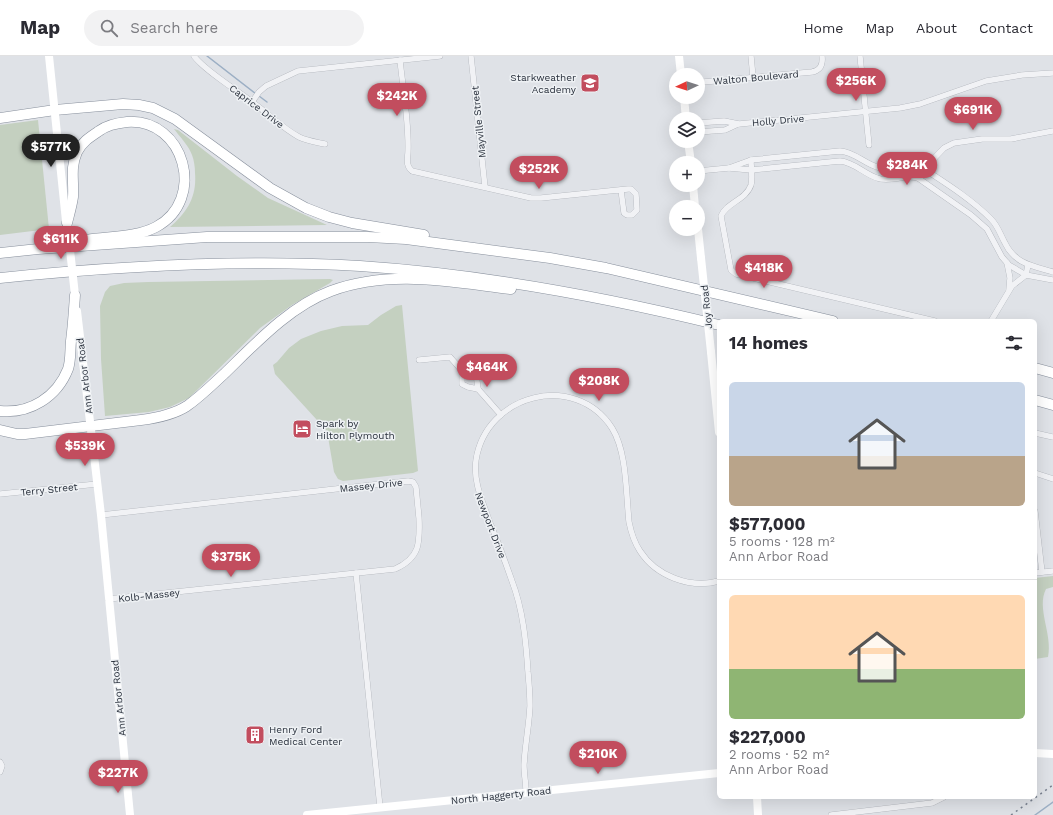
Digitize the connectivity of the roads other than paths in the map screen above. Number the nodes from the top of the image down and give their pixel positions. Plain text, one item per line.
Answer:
1 (49, 56) edge
2 (194, 56) edge
3 (440, 56) edge
4 (471, 56) edge
5 (679, 56) edge
6 (751, 56) edge
7 (822, 56) edge
8 (860, 56) edge
9 (400, 60) junction
10 (680, 68) edge
11 (1053, 73) edge
12 (754, 77) junction
13 (705, 82) edge
14 (252, 102) junction
15 (55, 110) junction
16 (866, 112) junction
17 (0, 118) edge
18 (705, 122) edge
19 (739, 124) junction
20 (705, 131) edge
21 (1053, 131) edge
22 (326, 144) dead end
23 (869, 145) dead end
24 (846, 151) junction
25 (800, 156) junction
26 (751, 160) junction
27 (843, 161) junction
28 (800, 165) junction
29 (728, 168) junction
30 (889, 169) junction
31 (924, 169) junction
32 (705, 170) edge
33 (751, 170) junction
34 (918, 178) junction
35 (890, 179) junction
36 (485, 188) junction
37 (621, 190) junction
38 (67, 223) junction
39 (1000, 230) junction
40 (991, 235) junction
41 (699, 236) edge
42 (38, 249) junction
43 (488, 250) junction
44 (0, 253) edge
45 (1007, 263) junction
46 (1028, 265) junction
47 (1053, 272) edge
48 (1026, 275) junction
49 (16, 277) junction
50 (0, 278) edge
51 (1053, 280) edge
52 (0, 284) edge
53 (575, 293) junction
54 (1009, 294) junction
55 (75, 295) junction
56 (824, 319) edge
57 (927, 319) edge
58 (992, 319) edge
59 (717, 325) edge
60 (419, 360) dead end
61 (481, 361) dead end
62 (1037, 369) edge
63 (474, 372) junction
64 (464, 373) junction
65 (1053, 373) edge
66 (478, 389) junction
67 (1037, 401) edge
68 (1053, 405) edge
69 (0, 411) edge
70 (717, 412) edge
71 (501, 415) junction
72 (90, 426) junction
73 (0, 430) edge
74 (1037, 433) edge
75 (1053, 437) edge
76 (1037, 474) edge
77 (1053, 478) edge
78 (97, 484) junction
79 (0, 494) edge
80 (101, 515) junction
81 (1037, 530) edge
82 (1053, 571) edge
83 (1042, 572) junction
84 (356, 573) junction
85 (1037, 573) edge
86 (717, 581) edge
87 (108, 599) junction
88 (1037, 753) edge
89 (1053, 754) edge
90 (0, 762) edge
91 (0, 771) edge
92 (717, 773) edge
93 (526, 792) junction
94 (757, 799) edge
95 (940, 799) edge
96 (380, 807) junction
97 (130, 815) edge
98 (307, 815) edge
99 (758, 815) edge
100 (831, 815) edge

1 - 15 main road, Ann Arbor Road
2 - 14 street, Caprice Drive
3 - 9 street
4 - 36 street, Mayville Street
5 - 10 main road
6 - 12 street
7 - 12 street, Walton Boulevard
8 - 16 street
9 - 14 street
9 - 36 street
11 - 16 street, Holly Drive
12 - 13 street, Walton Boulevard
14 - 22 street, Caprice Drive
15 - 17 highway
15 - 38 main road, Ann Arbor Road
15 - 43 highway
16 - 19 street, Holly Drive
16 - 23 street
18 - 19 street, Holly Drive
19 - 20 street, Holly Drive
21 - 31 street
24 - 25 street
24 - 27 street
24 - 30 street
25 - 26 street
25 - 28 street
26 - 29 street
26 - 33 street
27 - 28 street
27 - 35 street
28 - 33 street
29 - 32 street
29 - 33 street
30 - 31 street
30 - 35 street
31 - 34 street
31 - 39 street
33 - 57 street
34 - 35 street
34 - 40 street
36 - 37 street
37 - 37 street
38 - 42 highway
38 - 55 main road, Ann Arbor Road, bridge
39 - 40 street
39 - 46 street
40 - 45 street
41 - 70 main road, Joy Road, bridge
42 - 43 highway
42 - 44 highway
43 - 56 highway
45 - 48 street
45 - 54 street
46 - 47 street
46 - 48 street
48 - 51 street
48 - 54 street
49 - 50 highway
49 - 52 highway
49 - 53 highway
53 - 59 highway
53 - 72 highway
54 - 58 street
55 - 69 highway
55 - 72 main road, Ann Arbor Road
60 - 64 street
61 - 63 street
62 - 65 highway
63 - 64 street
63 - 66 street
64 - 66 street
66 - 71 street
67 - 68 highway
71 - 86 street, Newport Drive
71 - 93 street, Newport Drive
72 - 73 highway
72 - 78 main road, Ann Arbor Road
74 - 75 street
76 - 77 street
78 - 79 street, Terry Street
78 - 80 main road, Ann Arbor Road
80 - 84 street, Massey Drive
80 - 87 main road, Ann Arbor Road
81 - 83 street
82 - 83 street
83 - 85 street
84 - 87 street, Kolb-Massey
84 - 96 street
87 - 97 main road, Ann Arbor Road
88 - 89 main road
90 - 91 street
92 - 93 main road, North Haggerty Road
93 - 96 main road, North Haggerty Road
94 - 99 main road
95 - 100 street
96 - 98 main road, North Haggerty Road

